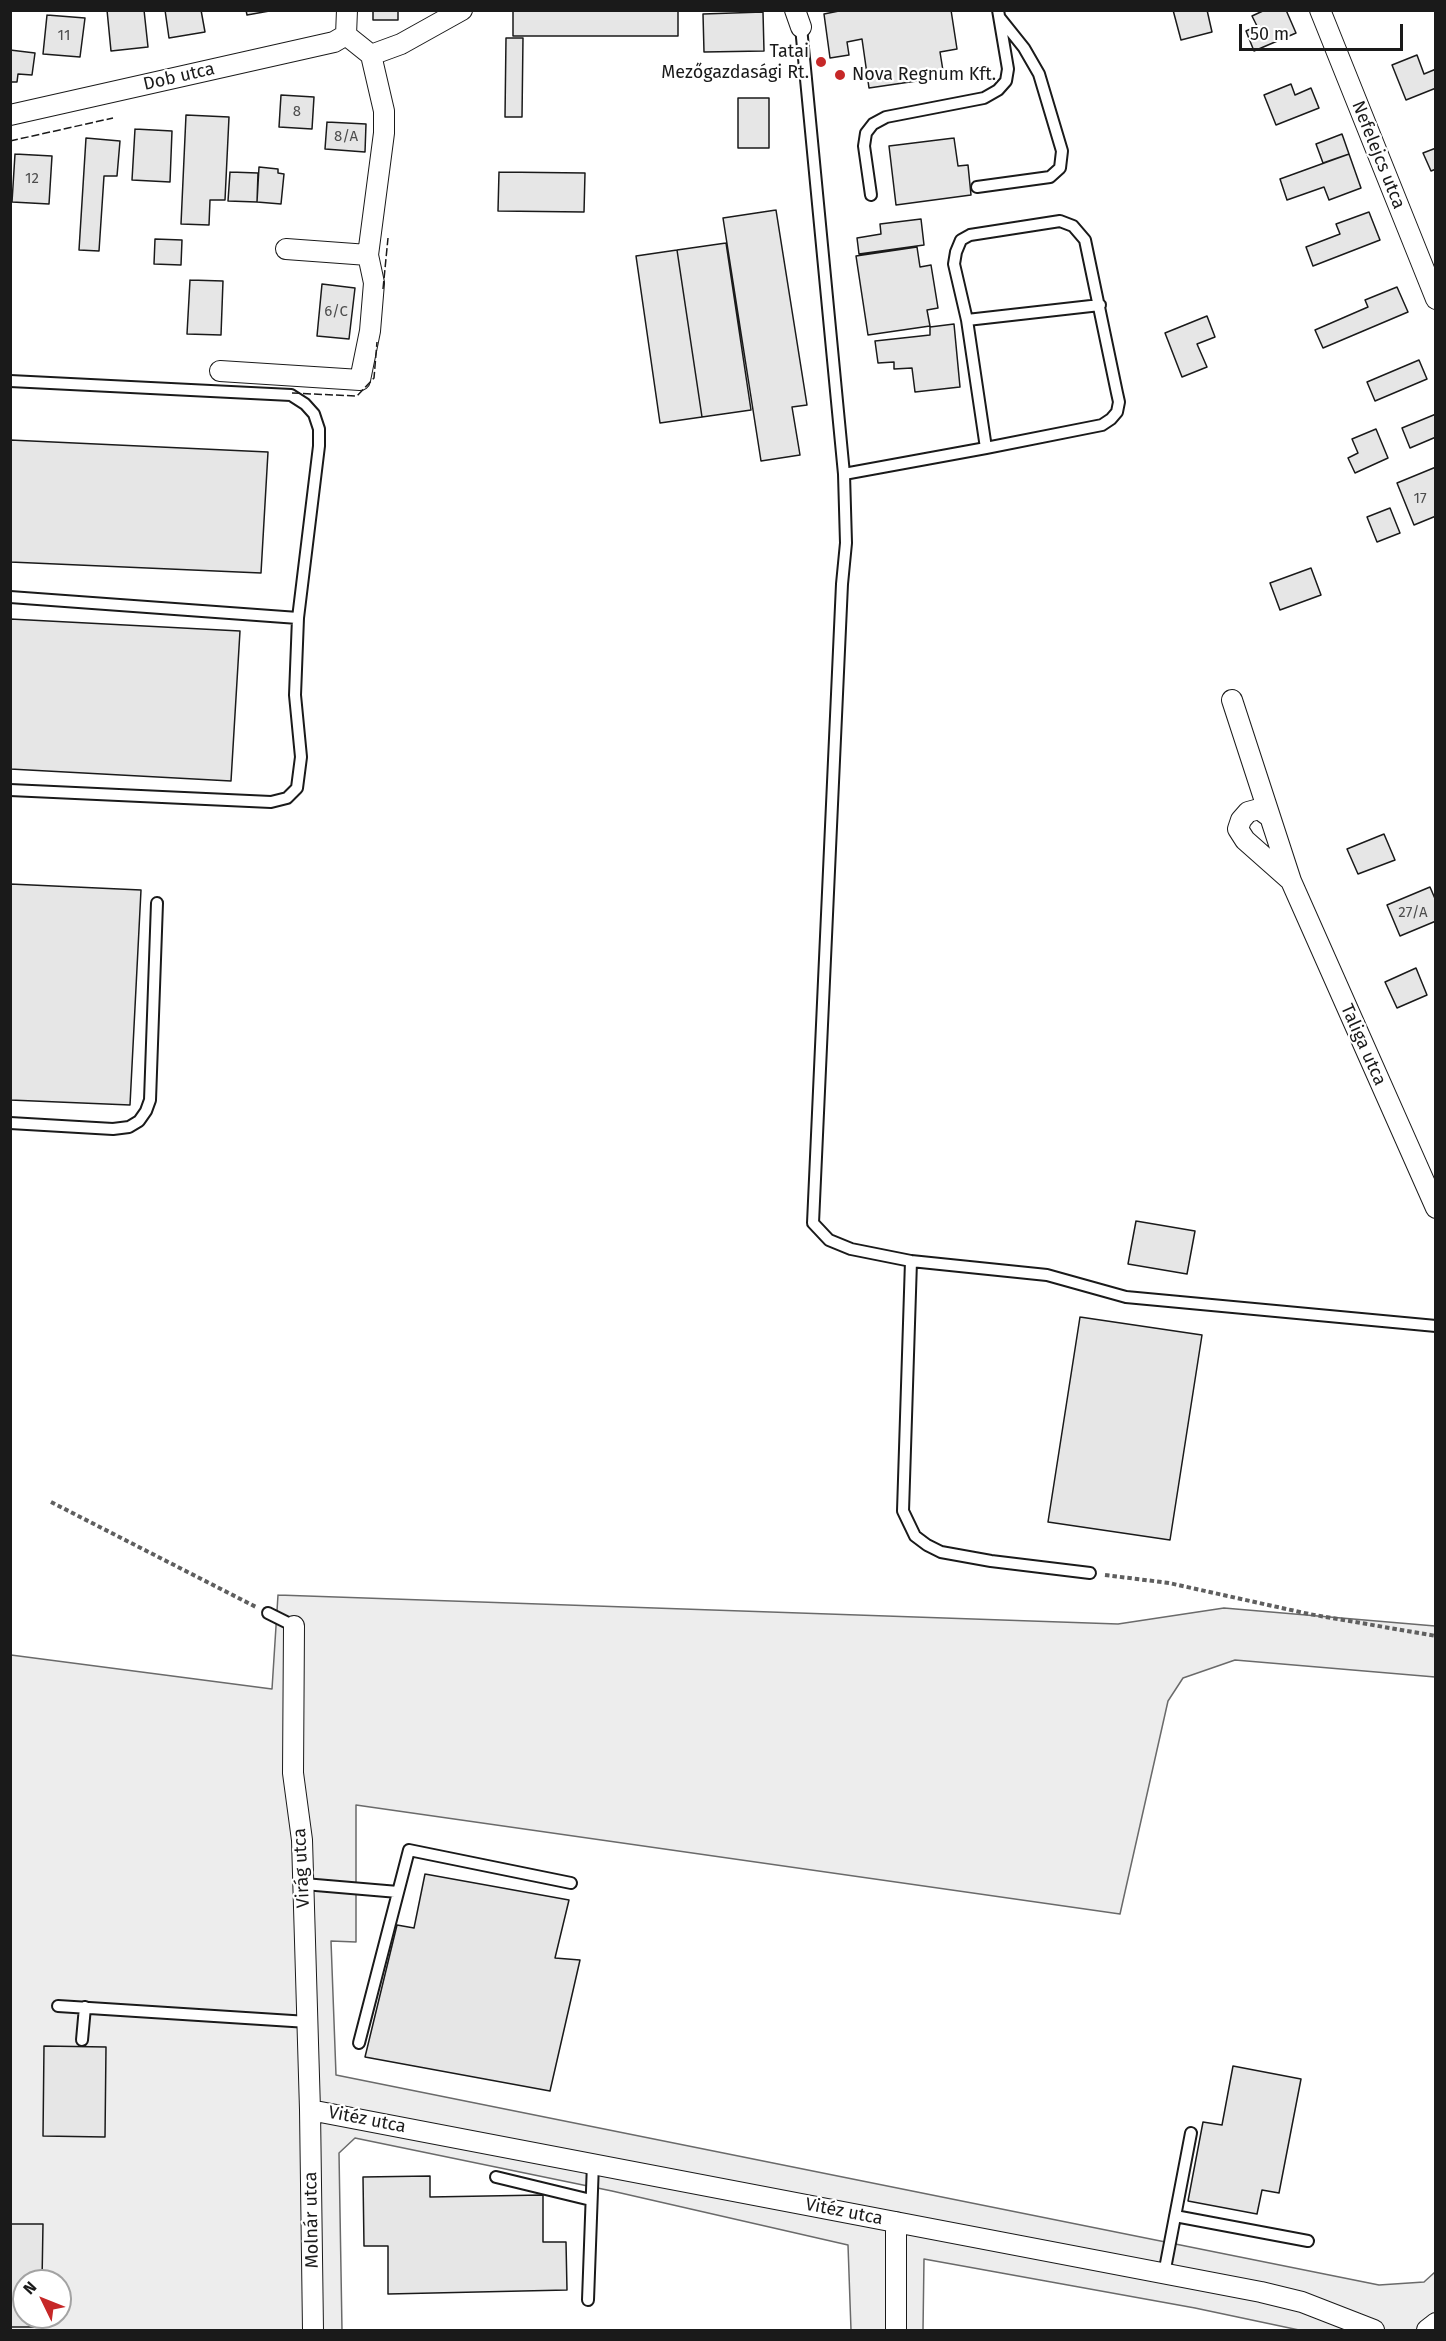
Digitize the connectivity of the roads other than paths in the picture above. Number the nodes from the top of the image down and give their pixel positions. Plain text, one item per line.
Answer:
1 (347, 10) edge
2 (462, 10) edge
3 (1320, 10) edge
4 (999, 14) edge
5 (798, 19) edge
6 (346, 34) junction
7 (371, 55) junction
8 (10, 115) edge
9 (977, 188) dead end
10 (871, 195) dead end
11 (286, 249) dead end
12 (368, 255) junction
13 (1436, 299) edge
14 (1100, 305) junction
15 (967, 320) junction
16 (220, 371) dead end
17 (10, 381) edge
18 (986, 448) junction
19 (844, 474) junction
20 (10, 597) edge
21 (298, 618) junction
22 (1232, 700) dead end
23 (10, 790) edge
24 (1270, 817) junction
25 (1291, 881) junction
26 (157, 903) dead end
27 (10, 1124) edge
28 (1436, 1208) edge
29 (911, 1261) junction
30 (1436, 1326) edge
31 (1089, 1573) road end
32 (268, 1613) road end
33 (294, 1626) joint
34 (571, 1883) dead end
35 (303, 1884) junction
36 (398, 1892) junction
37 (58, 2006) dead end
38 (85, 2007) junction
39 (308, 2022) junction
40 (82, 2040) dead end
41 (359, 2043) dead end
42 (310, 2110) junction
43 (1191, 2133) dead end
44 (593, 2163) junction
45 (496, 2177) dead end
46 (591, 2200) junction
47 (1175, 2216) junction
48 (896, 2222) junction
49 (1308, 2241) dead end
50 (1164, 2274) junction
51 (588, 2300) dead end
52 (1436, 2323) edge
53 (313, 2331) edge
54 (896, 2331) edge
55 (1374, 2331) edge
56 (1427, 2331) edge

1 - 6 street
2 - 7 street
3 - 13 street, Nefelejcs utca
4 - 9 lane
4 - 10 lane
5 - 19 lane
6 - 7 street
6 - 8 street, Dob utca
7 - 12 street
11 - 12 street
12 - 16 street
14 - 15 lane
14 - 15 lane
14 - 18 lane
15 - 18 lane
17 - 21 lane
18 - 19 lane
19 - 29 lane
20 - 21 lane
21 - 23 lane
22 - 24 street, Taliga utca
24 - 25 street, Taliga utca
24 - 25 street, Taliga utca
25 - 28 street, Taliga utca
26 - 27 lane
29 - 30 lane
29 - 31 lane
32 - 33 lane
33 - 35 street, Virág utca
34 - 36 lane
35 - 36 lane
35 - 39 street, Virág utca
36 - 41 lane
37 - 38 lane
38 - 39 lane
38 - 40 lane
39 - 42 street, Virág utca
42 - 44 street, Vitéz utca
42 - 53 street, Molnár utca
43 - 47 lane
44 - 46 lane
44 - 48 street, Vitéz utca
45 - 46 lane
46 - 51 lane
47 - 49 lane
47 - 50 lane
48 - 50 street, Vitéz utca
48 - 54 street
50 - 55 street, Vitéz utca
52 - 56 street

